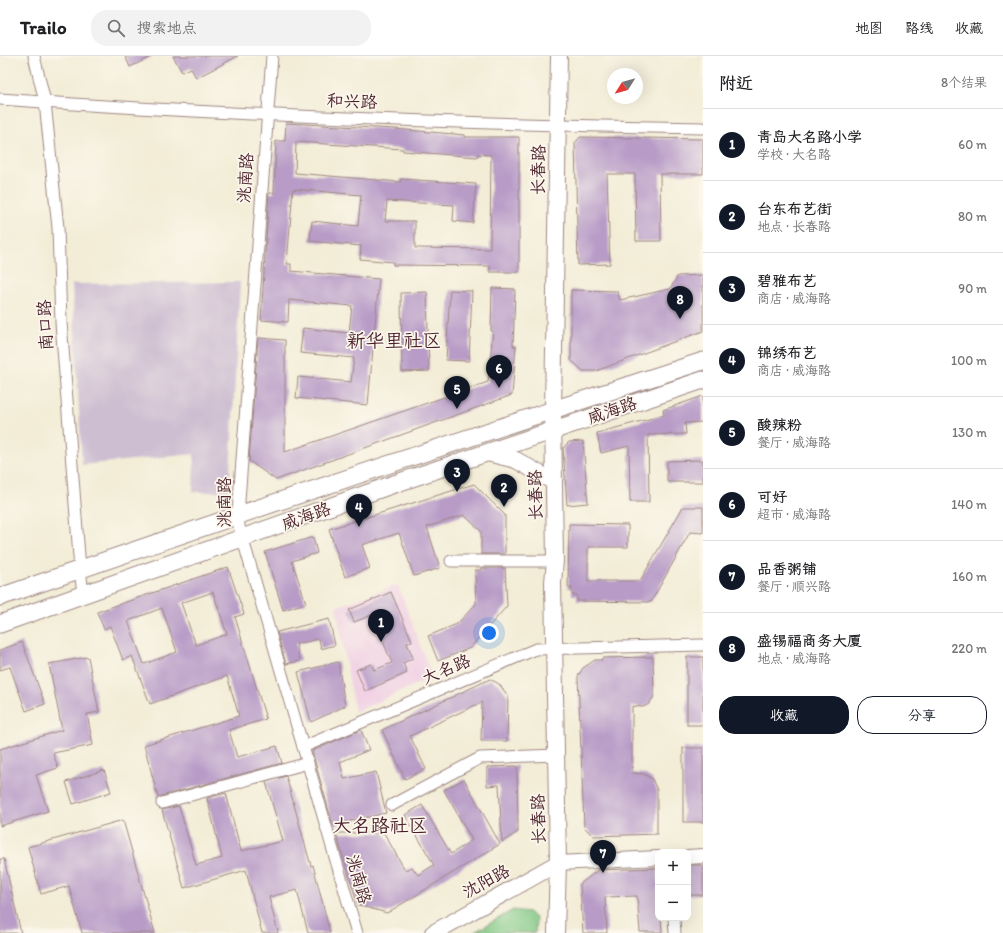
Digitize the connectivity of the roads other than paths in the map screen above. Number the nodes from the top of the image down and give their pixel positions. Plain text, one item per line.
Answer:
1 (34, 56) edge
2 (272, 56) edge
3 (559, 56) edge
4 (0, 99) edge
5 (45, 102) junction
6 (267, 115) junction
7 (558, 126) junction
8 (703, 128) edge
9 (703, 361) edge
10 (703, 380) edge
11 (553, 410) junction
12 (553, 430) junction
13 (487, 453) junction
14 (554, 482) junction
15 (238, 514) junction
16 (242, 540) junction
17 (451, 561) dead end
18 (555, 561) junction
19 (80, 569) junction
20 (83, 594) junction
21 (0, 597) edge
22 (0, 624) edge
23 (703, 645) edge
24 (556, 649) junction
25 (303, 747) junction
26 (557, 755) junction
27 (308, 763) junction
28 (162, 803) dead end
29 (392, 805) dead end
30 (703, 856) edge
31 (691, 857) edge
32 (655, 858) edge
33 (558, 863) junction
34 (674, 921) edge
35 (357, 933) edge
36 (433, 933) edge
37 (556, 933) edge
38 (675, 933) edge

1 - 5 street, 南口路
2 - 6 street, 洮南路
3 - 7 main road, 长春路
4 - 5 street, 和兴路
5 - 6 street, 和兴路
5 - 19 street, 南口路
6 - 7 street, 和兴路
6 - 15 street, 洮南路
7 - 8 street, 和兴路
7 - 11 main road, 长春路
9 - 11 main road, 威海路
10 - 12 main road, 威海路
11 - 12 main road, 长春路
11 - 15 main road, 威海路
12 - 13 main road, 威海路
12 - 14 main road, 长春路
13 - 14 main road
13 - 16 main road, 威海路
14 - 18 main road, 长春路
15 - 16 street, 洮南路
15 - 19 main road, 威海路
16 - 20 main road, 威海路
16 - 25 street, 洮南路
17 - 18 street
18 - 24 main road, 长春路
19 - 20 street, 南口路
19 - 21 main road, 威海路
20 - 22 main road, 威海路
23 - 24 street, 大名路
24 - 25 street, 大名路
24 - 26 main road, 长春路
25 - 27 street, 洮南路
26 - 29 street
26 - 33 main road, 长春路
27 - 28 street
27 - 35 street, 洮南路
30 - 31 street
32 - 33 street
33 - 36 main road, 沈阳路
33 - 37 main road, 长春路
34 - 38 street

